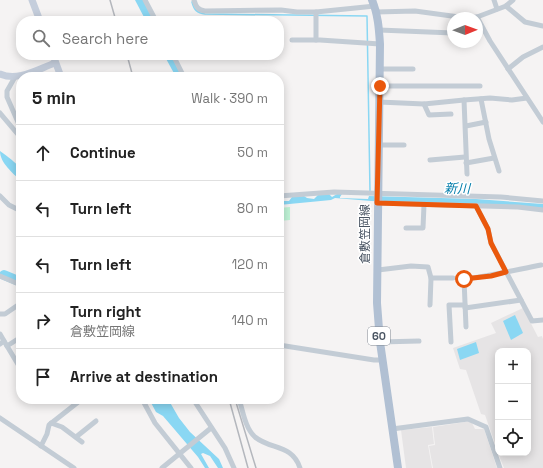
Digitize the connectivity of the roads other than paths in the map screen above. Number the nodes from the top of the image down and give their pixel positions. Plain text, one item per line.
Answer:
1 (32, 0) edge
2 (145, 0) edge
3 (194, 0) edge
4 (494, 0) edge
5 (513, 0) edge
6 (375, 5) edge
7 (506, 6) junction
8 (497, 9) junction
9 (316, 12) junction
10 (483, 15) edge
11 (38, 16) edge
12 (153, 16) edge
13 (447, 16) edge
14 (543, 26) edge
15 (483, 28) edge
16 (379, 30) junction
17 (447, 33) edge
18 (292, 40) dead end
19 (316, 40) junction
20 (380, 44) junction
21 (543, 47) edge
22 (54, 60) edge
23 (176, 60) edge
24 (55, 63) junction
25 (379, 69) junction
26 (413, 69) dead end
27 (508, 69) junction
28 (30, 72) edge
29 (59, 72) edge
30 (182, 72) edge
31 (0, 74) edge
32 (16, 77) joint
33 (380, 86) junction
34 (480, 86) dead end
35 (527, 98) junction
36 (480, 99) junction
37 (464, 100) junction
38 (379, 102) junction
39 (424, 104) junction
40 (0, 113) edge
41 (540, 113) edge
42 (451, 114) dead end
43 (16, 118) edge
44 (486, 122) junction
45 (543, 122) edge
46 (466, 126) junction
47 (16, 132) edge
48 (378, 145) junction
49 (404, 145) dead end
50 (494, 158) junction
51 (430, 160) dead end
52 (466, 160) junction
53 (498, 171) dead end
54 (467, 174) dead end
55 (377, 193) junction
56 (0, 196) edge
57 (284, 196) edge
58 (543, 201) edge
59 (377, 203) junction
60 (424, 205) junction
61 (476, 206) junction
62 (16, 208) edge
63 (543, 210) edge
64 (406, 228) dead end
65 (541, 265) dead end
66 (378, 270) junction
67 (506, 272) junction
68 (0, 276) edge
69 (431, 278) junction
70 (453, 278) dead end
71 (16, 283) edge
72 (521, 300) junction
73 (430, 305) dead end
74 (16, 306) edge
75 (465, 306) junction
76 (0, 314) edge
77 (543, 320) edge
78 (466, 327) dead end
79 (0, 334) edge
80 (16, 338) edge
81 (420, 341) dead end
82 (380, 342) junction
83 (451, 342) dead end
84 (4, 344) edge
85 (284, 346) edge
86 (383, 360) junction
87 (16, 362) edge
88 (76, 404) edge
89 (145, 404) edge
90 (196, 404) edge
91 (240, 404) edge
92 (0, 418) edge
93 (96, 421) dead end
94 (51, 423) junction
95 (211, 428) junction
96 (392, 429) junction
97 (76, 437) junction
98 (82, 442) dead end
99 (41, 446) junction
100 (182, 452) junction
101 (74, 468) edge
102 (162, 468) edge
103 (191, 468) edge
104 (234, 468) edge
105 (300, 468) edge
106 (398, 468) edge
107 (500, 468) edge

1 - 11 street
2 - 12 street
3 - 9 street
4 - 8 street
5 - 7 street
6 - 9 street
6 - 13 street
6 - 16 main road, 倉敷笠岡線 / 60
7 - 8 street
7 - 14 street
8 - 10 street
9 - 19 street
15 - 27 street
16 - 17 street
16 - 20 main road, 倉敷笠岡線 / 60
18 - 19 street
19 - 20 street
20 - 25 main road, 倉敷笠岡線 / 60
21 - 27 street
22 - 24 street
23 - 30 street
24 - 28 street
24 - 29 street
25 - 26 street
25 - 33 main road, 倉敷笠岡線 / 60
27 - 35 street
31 - 32 street
32 - 43 street
33 - 34 street
33 - 38 main road, 倉敷笠岡線 / 60
35 - 36 street
35 - 41 street
36 - 37 street
36 - 44 street
37 - 39 street
37 - 46 street
38 - 39 street
38 - 48 main road, 倉敷笠岡線 / 60
39 - 42 street
40 - 47 street
41 - 45 street
44 - 46 street
44 - 50 street
46 - 52 street
48 - 49 street
48 - 55 main road, 倉敷笠岡線 / 60
50 - 52 street
50 - 53 street
51 - 52 street
52 - 54 street
55 - 57 street
55 - 58 street
55 - 59 main road, 倉敷笠岡線 / 60
56 - 62 street
59 - 60 street
59 - 66 main road, 倉敷笠岡線 / 60
60 - 61 street
60 - 64 street
61 - 63 street
61 - 67 street
65 - 67 street
66 - 69 street
66 - 82 main road, 倉敷笠岡線 / 60
67 - 72 street
67 - 75 street
68 - 71 street
69 - 70 street
69 - 73 street
72 - 75 street
72 - 77 street
74 - 76 street
75 - 78 street
75 - 83 street
79 - 84 street
80 - 84 street
81 - 82 street
82 - 86 main road, 倉敷笠岡線 / 60
84 - 87 street
85 - 86 street
86 - 96 main road, 倉敷笠岡線 / 60
88 - 94 street
89 - 100 street
90 - 95 street
91 - 105 street
92 - 99 street
93 - 97 street
94 - 97 street
94 - 99 street
95 - 100 street
95 - 104 street
96 - 106 main road, 倉敷笠岡線 / 60
96 - 107 street
97 - 98 street
99 - 101 street
100 - 102 street
100 - 103 street

